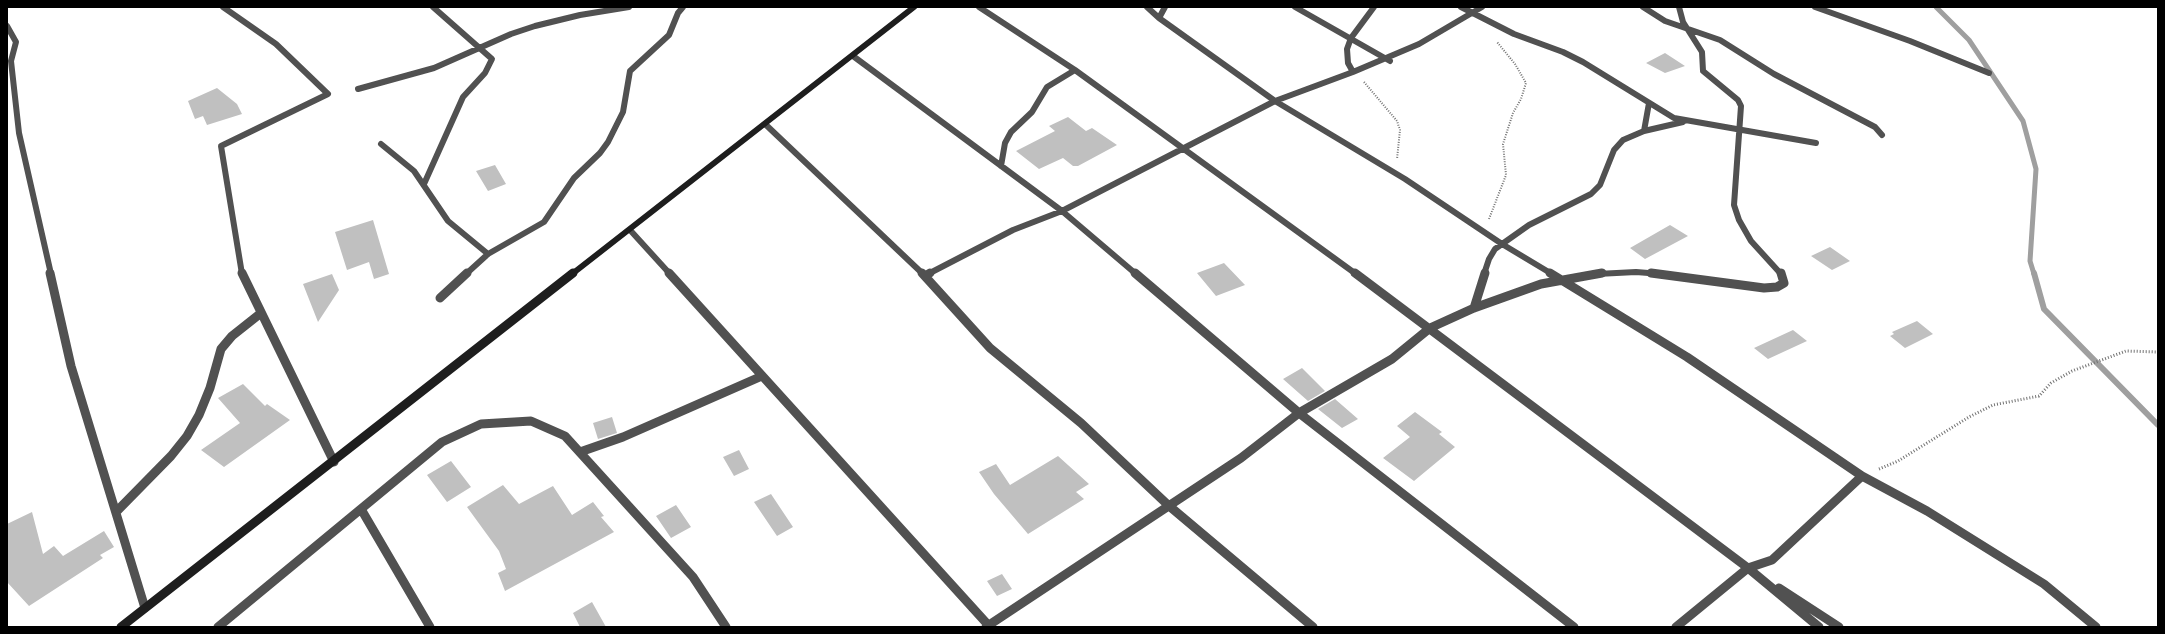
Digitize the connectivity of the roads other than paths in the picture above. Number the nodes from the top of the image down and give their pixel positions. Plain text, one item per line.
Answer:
1 (223, 7) edge
2 (433, 7) edge
3 (628, 7) edge
4 (683, 7) edge
5 (914, 7) edge
6 (980, 7) edge
7 (1147, 7) edge
8 (1164, 7) edge
9 (1295, 7) edge
10 (1374, 7) edge
11 (1461, 7) edge
12 (1482, 7) edge
13 (1643, 7) edge
14 (1679, 7) edge
15 (1815, 7) edge
16 (1472, 12) junction
17 (1159, 18) junction
18 (7, 26) edge
19 (1687, 28) junction
20 (1351, 38) junction
21 (479, 48) junction
22 (853, 56) junction
23 (1390, 60) junction
24 (1076, 70) junction
25 (1353, 72) junction
26 (1990, 73) dead end
27 (358, 89) dead end
28 (1275, 101) junction
29 (1649, 103) junction
30 (1684, 121) junction
31 (765, 124) junction
32 (1644, 131) junction
33 (1738, 131) junction
34 (1882, 135) dead end
35 (381, 144) dead end
36 (1816, 144) dead end
37 (1182, 149) junction
38 (1001, 166) junction
39 (424, 184) junction
40 (1062, 211) junction
41 (630, 230) junction
42 (1502, 244) junction
43 (488, 254) junction
44 (925, 276) junction
45 (1562, 280) junction
46 (440, 298) dead end
47 (1474, 308) junction
48 (261, 313) junction
49 (1430, 328) junction
50 (762, 376) junction
51 (1299, 413) junction
52 (580, 452) junction
53 (334, 462) junction
54 (1862, 476) junction
55 (1168, 505) junction
56 (361, 509) junction
57 (116, 512) junction
58 (1748, 568) junction
59 (145, 608) junction
60 (121, 627) edge
61 (218, 627) edge
62 (430, 627) edge
63 (726, 627) edge
64 (988, 627) edge
65 (1314, 627) edge
66 (1574, 627) edge
67 (1676, 627) edge
68 (1819, 627) edge
69 (1839, 627) edge
70 (2096, 627) edge

1 - 48 street
2 - 21 street
3 - 21 street
4 - 43 street
5 - 22 main road
6 - 24 street
7 - 17 street
8 - 17 street
9 - 20 street
10 - 20 street
11 - 16 street
12 - 16 street
13 - 19 street
14 - 19 street
15 - 26 street
16 - 23 street
16 - 29 street
17 - 28 street
18 - 57 street
19 - 33 street
19 - 34 street
20 - 23 street
20 - 25 street
21 - 27 street
21 - 39 street
22 - 31 main road
22 - 38 street
23 - 25 street
24 - 37 street
24 - 38 street
25 - 28 street
28 - 37 street
28 - 42 street
29 - 30 street
29 - 32 street
30 - 32 street
30 - 33 street
31 - 41 main road
31 - 44 street
32 - 42 street
33 - 36 street
33 - 45 street
35 - 39 street
37 - 40 street
37 - 49 street
38 - 40 street
39 - 43 street
40 - 44 street
40 - 51 street
41 - 50 street
41 - 53 main road
42 - 45 street
42 - 47 street
43 - 46 street
44 - 55 street
45 - 47 street
45 - 54 street
47 - 49 street
48 - 53 street
48 - 57 street
49 - 51 street
49 - 58 street
50 - 52 street
50 - 64 street
51 - 55 street
51 - 66 street
52 - 56 street
52 - 63 street
53 - 59 main road
54 - 58 street
54 - 70 street
55 - 64 street
55 - 65 street
56 - 61 street
56 - 62 street
57 - 59 street
58 - 67 street
58 - 68 street
58 - 69 street
59 - 60 main road

